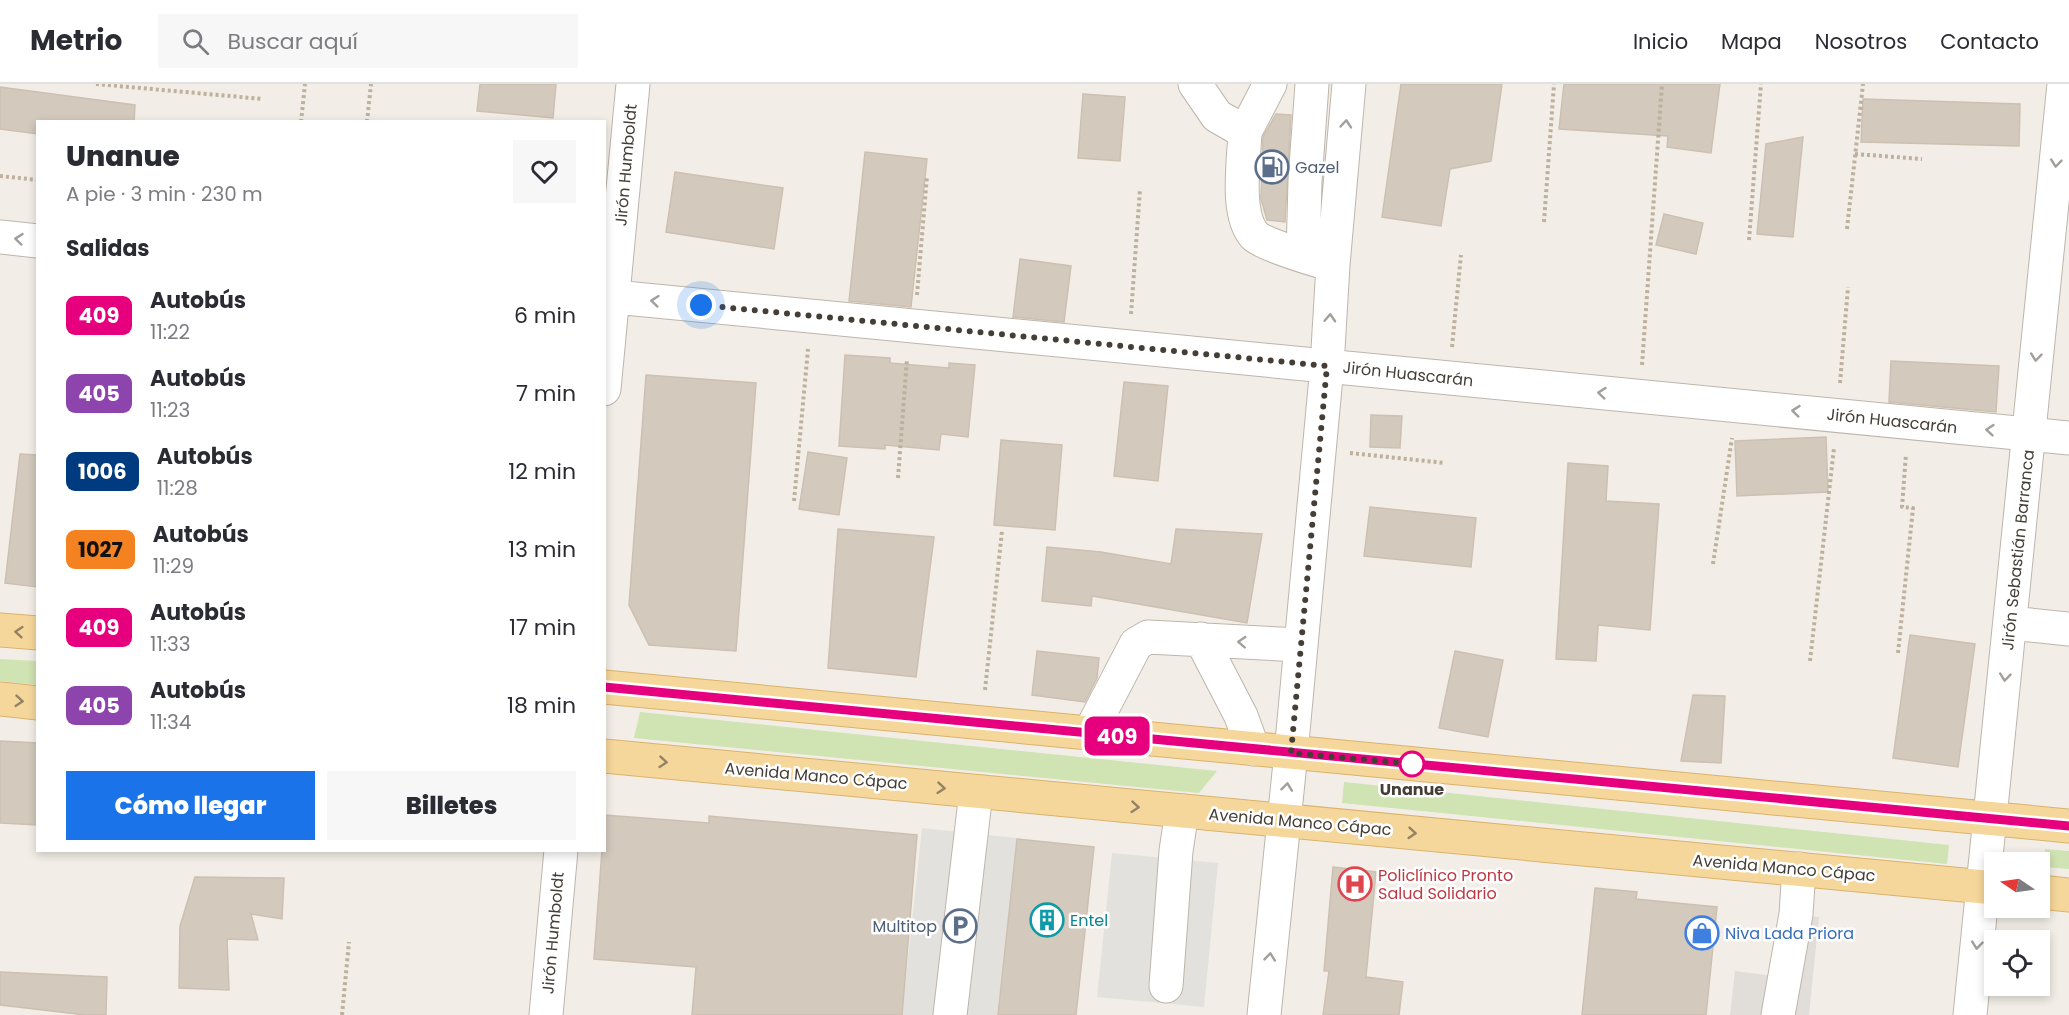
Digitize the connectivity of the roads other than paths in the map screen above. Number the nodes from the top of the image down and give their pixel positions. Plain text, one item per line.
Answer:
1 (633, 84) edge
2 (1195, 84) edge
3 (1270, 84) edge
4 (1312, 84) edge
5 (2064, 84) edge
6 (1345, 85) edge
7 (1245, 132) junction
8 (0, 237) edge
9 (36, 241) edge
10 (1318, 261) junction
11 (2057, 268) edge
12 (609, 296) edge
13 (606, 352) edge
14 (1327, 366) junction
15 (2029, 434) junction
16 (2069, 438) edge
17 (2010, 623) junction
18 (2069, 629) edge
19 (0, 630) edge
20 (36, 633) edge
21 (1201, 639) junction
22 (1300, 645) junction
23 (606, 687) edge
24 (0, 699) edge
25 (36, 703) edge
26 (1089, 734) junction
27 (1253, 749) junction
28 (1291, 753) junction
29 (606, 756) edge
30 (976, 792) junction
31 (1182, 811) junction
32 (1991, 819) junction
33 (1283, 820) junction
34 (2069, 826) edge
35 (561, 852) edge
36 (1990, 852) edge
37 (1799, 869) junction
38 (1984, 887) edge
39 (2050, 893) edge
40 (2069, 895) edge
41 (1984, 918) edge
42 (1166, 986) dead end
43 (546, 1015) edge
44 (950, 1015) edge
45 (1264, 1015) edge
46 (1778, 1015) edge
47 (1970, 1015) edge

1 - 12 street, Jirón Humboldt
2 - 7 street
3 - 7 street
4 - 10 street
5 -> 11 street, Jirón Sebastián Barranca
10 -> 6 street
7 - 10 street
9 -> 8 street
14 -> 10 street
11 -> 15 street, Jirón Sebastián Barranca
12 - 13 street, Jirón Humboldt
14 -> 12 street, Jirón Huascarán
15 -> 14 street, Jirón Huascarán
14 - 22 street
15 - 16 street, Jirón Huascarán
15 - 17 street, Jirón Sebastián Barranca
17 - 18 street
17 -> 32 street, Jirón Sebastián Barranca
20 -> 19 main road
22 -> 21 street
21 - 26 street
21 - 27 street
22 - 28 street
23 - 26 main road
24 -> 25 main road
26 - 27 main road
27 - 28 main road
28 - 32 main road
33 -> 28 street
29 -> 30 main road, Avenida Manco Cápac
30 -> 31 main road, Avenida Manco Cápac
30 - 44 street
31 - 33 main road, Avenida Manco Cápac
31 - 42 street
32 - 34 main road
32 - 36 street, Jirón Sebastián Barranca
33 -> 37 main road, Avenida Manco Cápac
45 -> 33 street
35 - 43 street, Jirón Humboldt
37 - 38 main road, Avenida Manco Cápac
37 - 46 street
39 - 40 main road
41 -> 47 street, Jirón Sebastián Barranca

